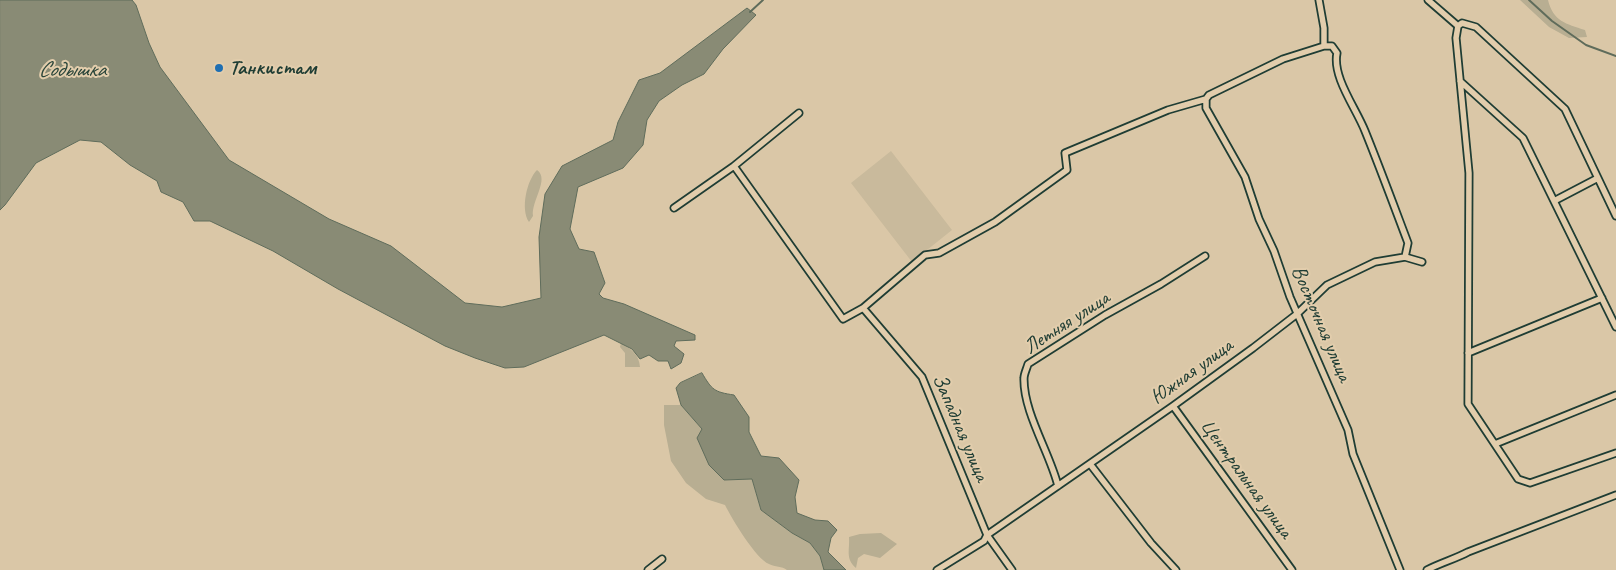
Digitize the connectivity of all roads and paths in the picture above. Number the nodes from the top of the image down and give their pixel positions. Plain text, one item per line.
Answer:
1 (1318, 0) edge
2 (1428, 0) edge
3 (1458, 26) junction
4 (1324, 46) junction
5 (1460, 82) junction
6 (1207, 97) junction
7 (799, 113) dead end
8 (734, 166) junction
9 (1598, 178) junction
10 (1554, 201) junction
11 (674, 208) dead end
12 (1616, 216) edge
13 (1205, 256) dead end
14 (1405, 257) junction
15 (1422, 262) dead end
16 (1602, 298) junction
17 (863, 308) junction
18 (1297, 314) junction
19 (1616, 327) edge
20 (1468, 353) junction
21 (1616, 395) edge
22 (1173, 406) junction
23 (1495, 444) junction
24 (1616, 453) edge
25 (1090, 464) junction
26 (1058, 486) junction
27 (1616, 495) edge
28 (987, 535) junction
29 (662, 559) dead end
30 (648, 570) edge
31 (937, 570) edge
32 (1012, 570) edge
33 (1176, 570) edge
34 (1292, 570) edge
35 (1400, 570) edge
36 (1427, 570) edge

1 - 4 street
2 - 3 street
3 - 5 street
3 - 9 street
4 - 6 street
4 - 14 street
5 - 10 street
5 - 20 street
6 - 17 street
6 - 18 street, Восточная улица
7 - 8 street
8 - 11 street
8 - 17 street
9 - 10 street
9 - 12 street
10 - 16 street
13 - 26 street, Летняя улица
14 - 15 street, Южная улица
14 - 18 street, Южная улица
16 - 19 street
16 - 20 street
17 - 28 street, Западная улица
18 - 22 street, Южная улица
18 - 35 street, Восточная улица
20 - 23 street
21 - 23 street
22 - 25 street, Южная улица
22 - 34 street, Центральная улица
23 - 24 street
25 - 26 street, Южная улица
25 - 33 street
26 - 28 street, Южная улица
27 - 36 street
28 - 31 street, Южная улица
28 - 32 street, Западная улица
29 - 30 street

